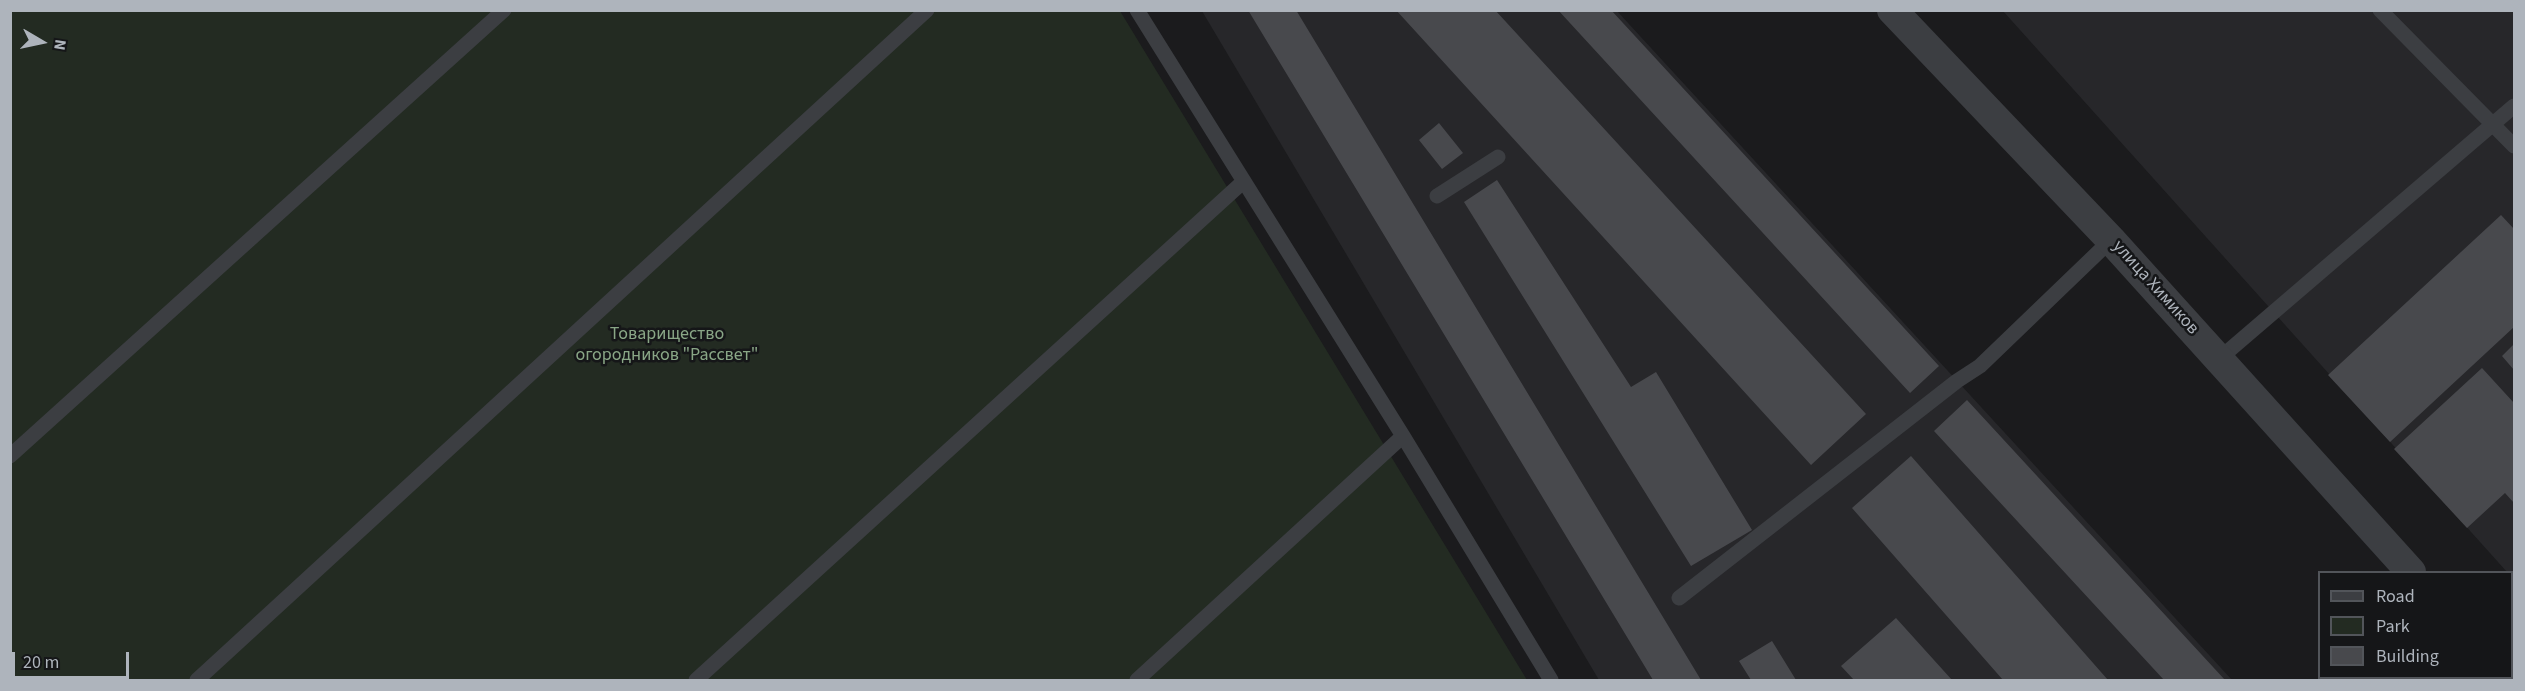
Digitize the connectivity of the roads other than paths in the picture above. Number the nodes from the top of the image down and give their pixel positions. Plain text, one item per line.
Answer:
1 (504, 10) edge
2 (927, 10) edge
3 (1137, 10) edge
4 (1892, 10) edge
5 (2380, 10) edge
6 (2514, 105) edge
7 (2494, 124) junction
8 (2514, 146) edge
9 (1498, 157) dead end
10 (1244, 181) junction
11 (1437, 196) dead end
12 (2111, 240) junction
13 (2218, 359) junction
14 (1403, 436) junction
15 (10, 456) edge
16 (2409, 571) edge
17 (1679, 598) dead end
18 (196, 681) edge
19 (696, 681) edge
20 (1137, 681) edge
21 (1551, 681) edge

1 - 15 lane
2 - 18 lane
3 - 10 lane
4 - 12 street, улица Химиков
5 - 7 lane
6 - 7 lane
7 - 8 lane
7 - 13 lane
9 - 11 lane
10 - 14 lane
10 - 19 lane
12 - 13 street, улица Химиков
12 - 17 lane
13 - 16 street, улица Химиков
14 - 20 lane
14 - 21 lane

